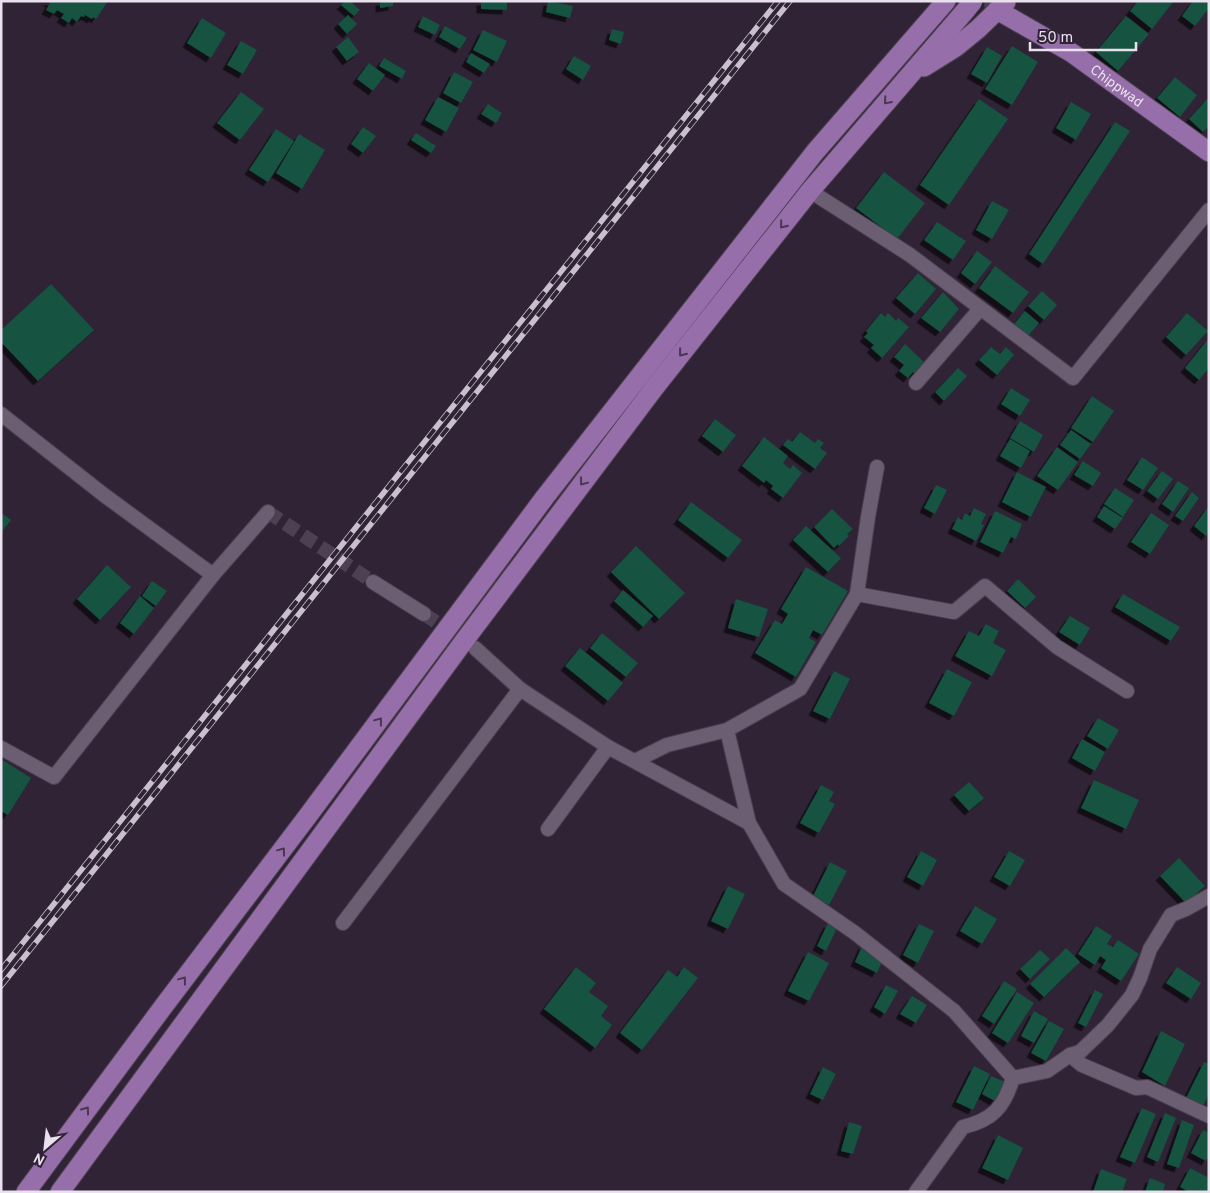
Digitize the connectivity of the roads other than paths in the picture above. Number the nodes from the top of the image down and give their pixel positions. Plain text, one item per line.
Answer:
1 (946, 1) edge
2 (969, 6) edge
3 (1002, 6) edge
4 (891, 66) junction
5 (906, 79) junction
6 (1209, 152) edge
7 (810, 191) junction
8 (1209, 210) edge
9 (980, 308) junction
10 (916, 383) dead end
11 (1, 414) edge
12 (877, 467) dead end
13 (268, 512) dead end
14 (213, 575) junction
15 (372, 582) tunnel mouth
16 (857, 594) junction
17 (424, 614) tunnel mouth
18 (475, 648) dead end
19 (520, 689) junction
20 (1127, 691) dead end
21 (727, 730) junction
22 (608, 747) junction
23 (1, 748) edge
24 (635, 761) junction
25 (749, 823) junction
26 (548, 829) dead end
27 (1209, 896) edge
28 (343, 923) dead end
29 (1070, 1055) junction
30 (1013, 1078) junction
31 (1209, 1116) edge
32 (26, 1192) edge
33 (60, 1192) edge
34 (916, 1192) edge

1 - 4 main road
2 - 5 main road
3 - 5 main road
3 - 6 main road, Chippwad
4 - 5 main road
32 -> 4 main road
5 -> 7 main road
7 - 9 street
7 -> 33 main road
8 - 9 street
9 - 10 street
11 - 14 street
12 - 16 street
13 - 14 street
14 - 23 street
15 - 17 street
16 - 20 street
16 - 21 street
18 - 19 street
19 - 22 street
19 - 28 street
21 - 24 street
21 - 25 street
22 - 24 street
22 - 26 street
24 - 25 street
25 - 30 street
27 - 29 street
29 - 30 street
29 - 31 street
30 - 34 street

